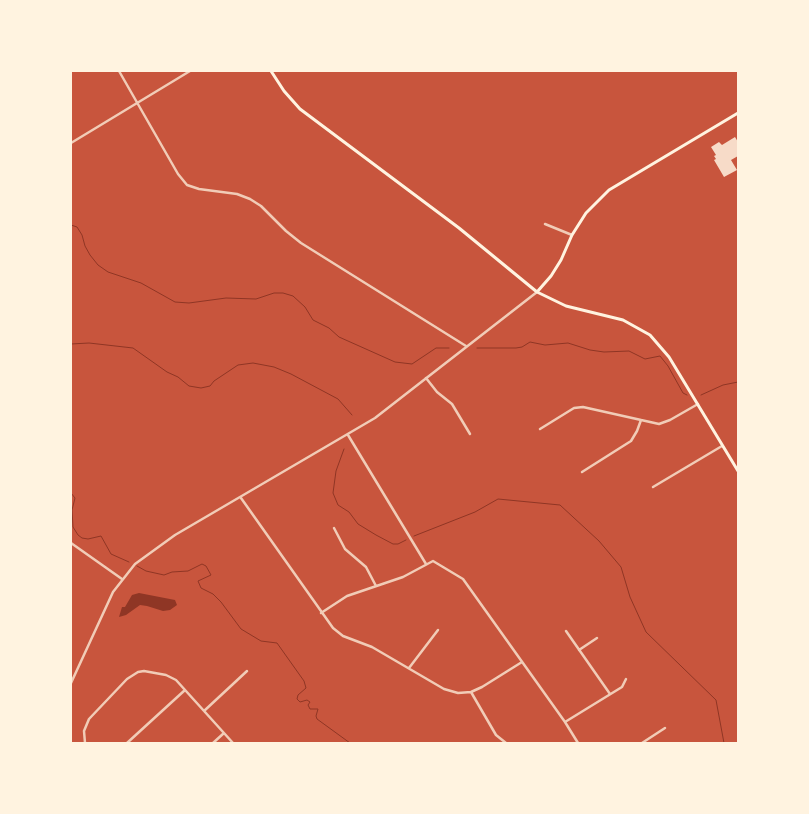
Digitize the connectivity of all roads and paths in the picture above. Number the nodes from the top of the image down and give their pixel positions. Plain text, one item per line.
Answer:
1 (119, 71) edge
2 (190, 71) edge
3 (271, 71) edge
4 (138, 103) junction
5 (738, 114) edge
6 (71, 143) edge
7 (545, 224) dead end
8 (572, 235) junction
9 (537, 292) junction
10 (466, 346) junction
11 (426, 378) junction
12 (698, 404) junction
13 (641, 420) junction
14 (540, 429) dead end
15 (470, 434) dead end
16 (348, 435) junction
17 (722, 446) junction
18 (738, 471) edge
19 (582, 472) dead end
20 (654, 487) dead end
21 (241, 498) junction
22 (334, 528) dead end
23 (71, 543) edge
24 (426, 564) junction
25 (122, 579) junction
26 (376, 586) junction
27 (321, 612) junction
28 (438, 630) dead end
29 (566, 631) dead end
30 (597, 638) dead end
31 (579, 650) junction
32 (522, 662) junction
33 (409, 668) junction
34 (247, 671) dead end
35 (626, 679) dead end
36 (71, 683) edge
37 (185, 690) junction
38 (471, 692) junction
39 (610, 694) junction
40 (204, 711) junction
41 (565, 722) junction
42 (665, 728) dead end
43 (224, 733) junction
44 (85, 743) edge
45 (127, 743) edge
46 (214, 743) edge
47 (233, 743) edge
48 (506, 743) edge
49 (578, 743) edge
50 (642, 743) edge

1 - 4 street
2 - 4 street
3 - 9 main road
4 - 6 street
4 - 10 street
5 - 8 main road
7 - 8 street
8 - 9 main road
9 - 10 street
9 - 12 main road
10 - 11 street
11 - 15 street
11 - 16 street
12 - 13 street
12 - 17 main road
13 - 14 street
13 - 19 street
16 - 21 street
16 - 24 street
17 - 18 main road
17 - 20 street
21 - 25 street
21 - 27 street
22 - 26 street
23 - 25 street
24 - 26 street
24 - 32 street
25 - 36 street
26 - 27 street
27 - 33 street
28 - 33 street
29 - 31 street
30 - 31 street
31 - 39 street
32 - 38 street
32 - 41 street
33 - 38 street
34 - 40 street
35 - 39 street
37 - 40 street
37 - 44 street
37 - 45 street
38 - 48 street
39 - 41 street
40 - 43 street
41 - 49 street
42 - 50 street
43 - 46 street
43 - 47 street

